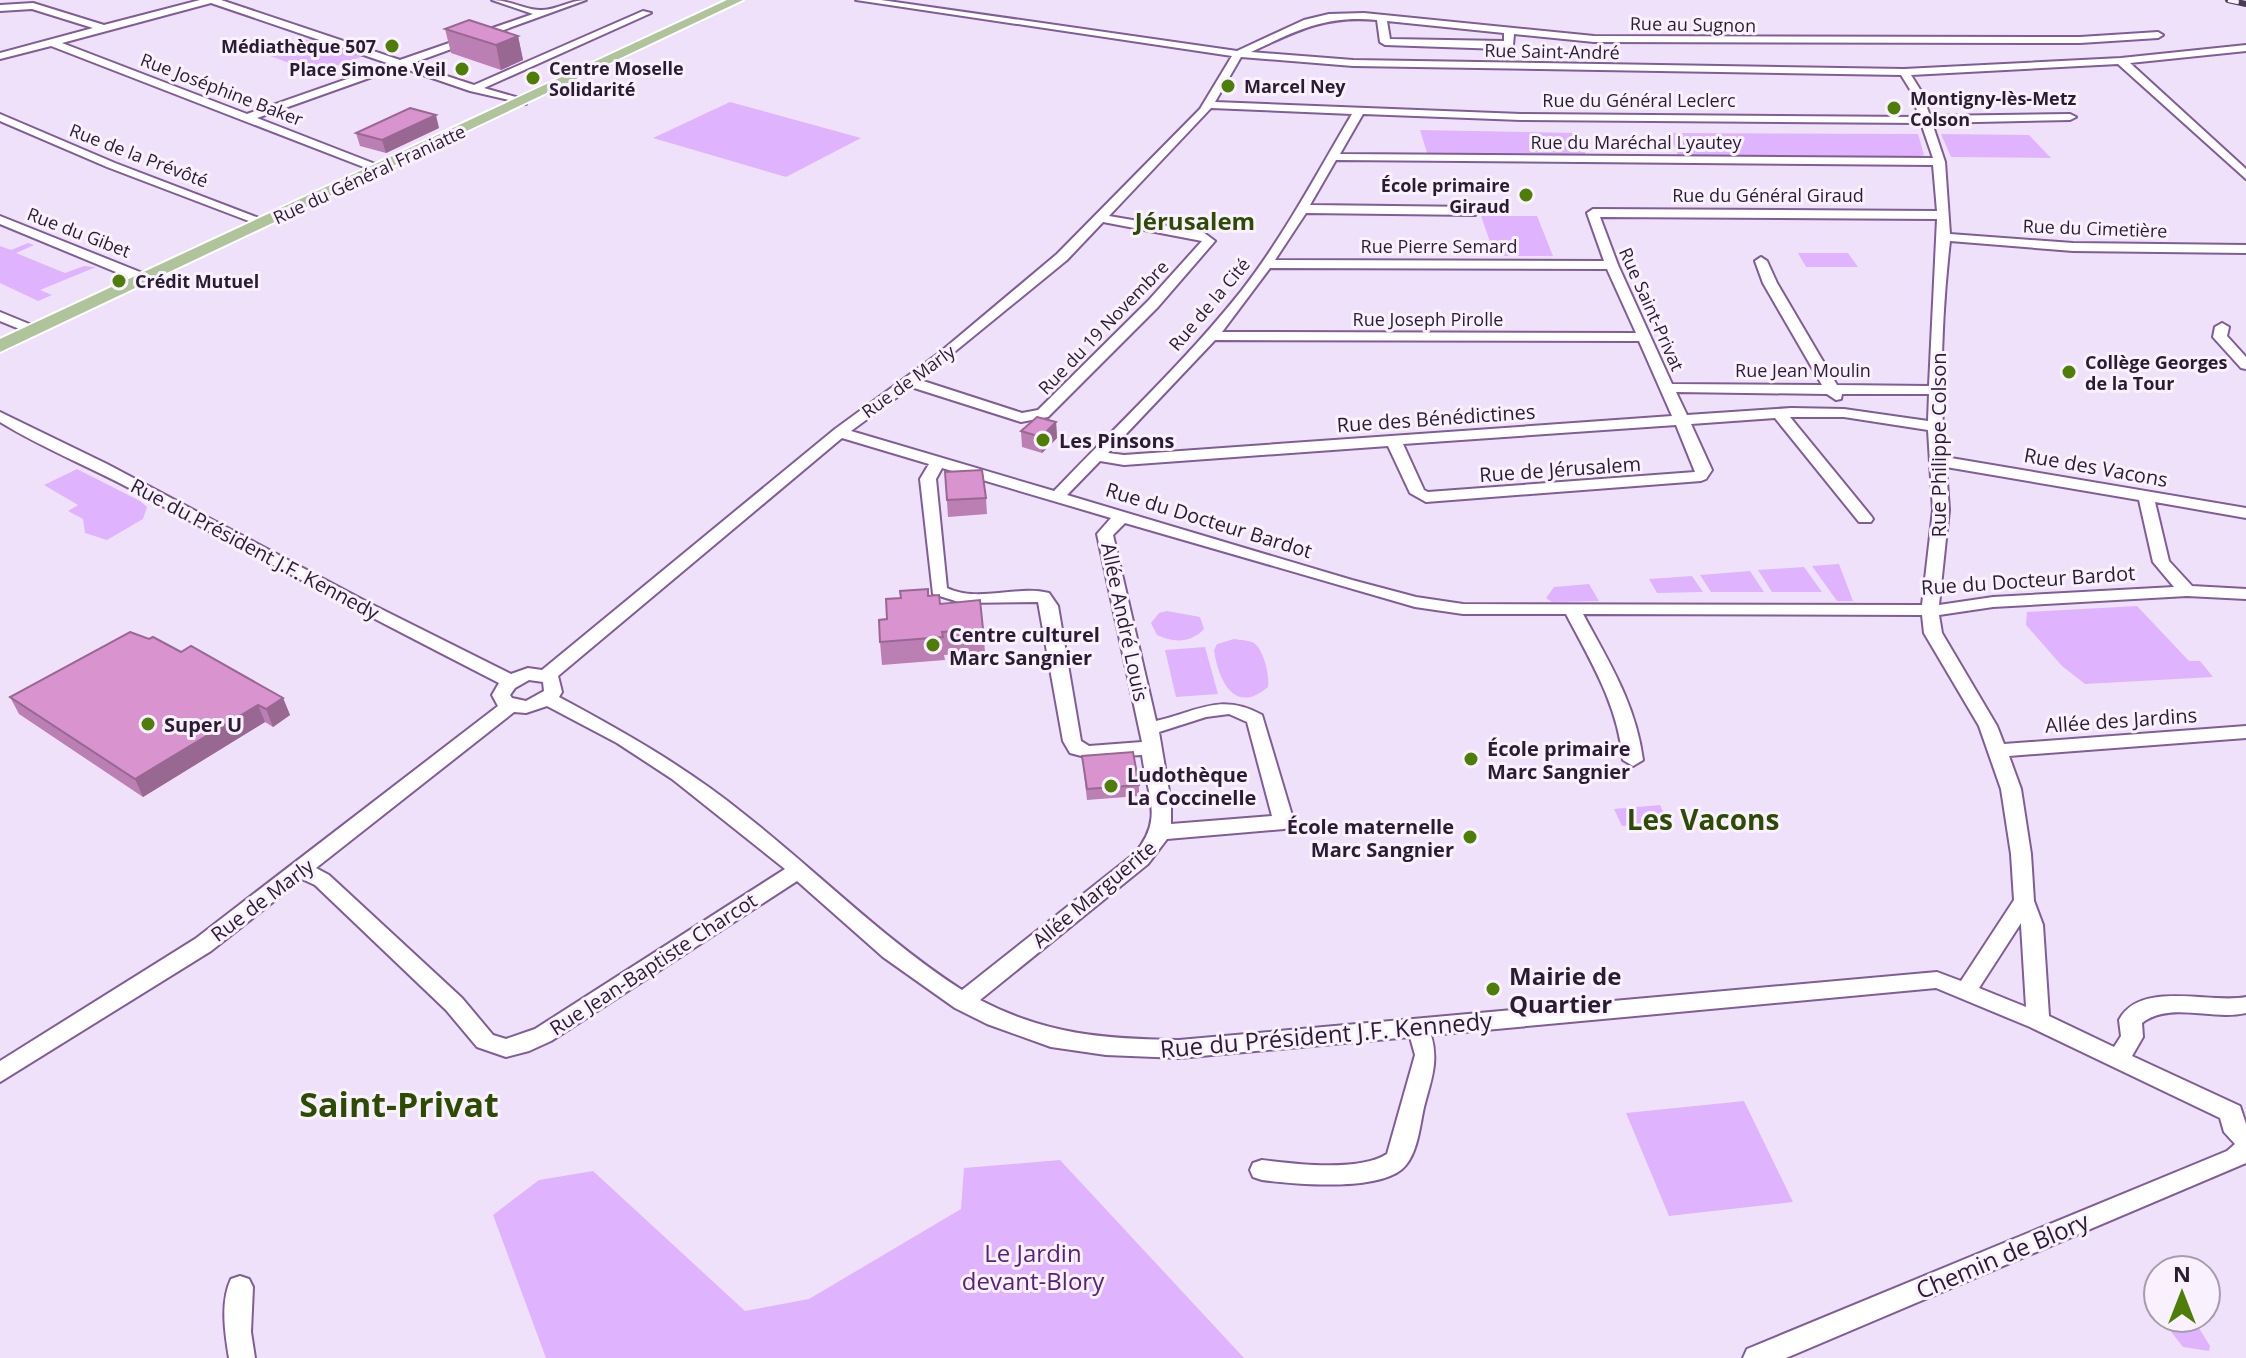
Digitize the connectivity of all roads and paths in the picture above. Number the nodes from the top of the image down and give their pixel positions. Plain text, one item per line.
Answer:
1 (211, 0) edge
2 (497, 0) edge
3 (581, 0) edge
4 (737, 0) edge
5 (861, 0) edge
6 (0, 8) edge
7 (646, 13) dead end
8 (545, 14) junction
9 (1381, 16) junction
10 (103, 28) junction
11 (1509, 30) junction
12 (2158, 35) dead end
13 (51, 42) junction
14 (2246, 48) edge
15 (1238, 54) junction
16 (0, 56) edge
17 (2121, 61) junction
18 (400, 64) junction
19 (1904, 72) junction
20 (474, 89) junction
21 (522, 102) junction
22 (1209, 105) junction
23 (1359, 112) junction
24 (0, 117) edge
25 (2070, 117) dead end
26 (246, 118) junction
27 (1926, 120) junction
28 (1334, 157) junction
29 (1939, 162) junction
30 (379, 169) junction
31 (2246, 175) edge
32 (1302, 209) junction
33 (1475, 211) dead end
34 (1593, 213) joint
35 (1942, 215) junction
36 (1101, 218) junction
37 (0, 220) edge
38 (266, 223) junction
39 (1944, 237) junction
40 (2246, 249) edge
41 (1761, 261) dead end
42 (1266, 264) junction
43 (1612, 265) junction
44 (145, 279) junction
45 (0, 316) edge
46 (2222, 327) dead end
47 (34, 331) junction
48 (1211, 336) junction
49 (1645, 337) junction
50 (0, 346) edge
51 (2246, 365) edge
52 (908, 381) junction
53 (1668, 388) junction
54 (1832, 388) junction
55 (1937, 390) junction
56 (1779, 413) junction
57 (1844, 413) junction
58 (0, 416) edge
59 (1682, 420) junction
60 (1935, 427) junction
61 (840, 432) junction
62 (1394, 442) junction
63 (1097, 456) junction
64 (1939, 461) junction
65 (938, 462) junction
66 (2146, 496) junction
67 (1057, 497) junction
68 (2246, 513) edge
69 (1121, 517) junction
70 (1865, 519) dead end
71 (2187, 591) junction
72 (2246, 594) edge
73 (1572, 610) junction
74 (1930, 610) junction
75 (510, 681) junction
76 (547, 687) junction
77 (510, 706) junction
78 (2246, 732) edge
79 (1150, 738) junction
80 (1999, 751) junction
81 (1633, 760) dead end
82 (1163, 832) junction
83 (302, 870) junction
84 (797, 871) junction
85 (2024, 901) junction
86 (1966, 990) junction
87 (963, 1002) junction
88 (2246, 1005) edge
89 (2038, 1021) junction
90 (1418, 1027) junction
91 (2118, 1060) junction
92 (0, 1073) edge
93 (2239, 1111) edge
94 (2246, 1140) edge
95 (2246, 1149) edge
96 (1262, 1170) dead end
97 (240, 1287) dead end
98 (242, 1358) edge
99 (1756, 1358) edge

1 - 10 street
1 - 18 street
2 - 8 street
3 - 8 street
4 - 21 main road, Rue du Général Franiatte
5 - 15 street, Rue Saint-André
6 - 10 street
7 - 20 street
8 - 18 street
9 - 11 street, Rue au Sugnon
9 - 11 street
9 - 15 street, Rue au Sugnon
10 - 13 street
11 - 12 street, Rue au Sugnon
13 - 16 street
13 - 26 street, Rue Joséphine Baker
14 - 17 street, Rue Saint-André
15 - 19 street, Rue Saint-André
15 - 22 street, Rue de Marly
17 - 19 street, Rue Saint-André
17 - 31 street
18 - 20 street
18 - 26 street
19 - 27 street, Rue Philippe Colson
20 - 21 street
21 - 30 main road, Rue du Général Franiatte
22 - 23 street, Rue du Général Leclerc
22 - 36 street, Rue de Marly
23 - 27 street, Rue du Général Leclerc
23 - 28 street, Rue de la Cité
24 - 38 street, Rue de la Prévôté
25 - 27 street, Rue du Général Leclerc
26 - 30 street, Rue Joséphine Baker
27 - 29 street, Rue Philippe Colson
28 - 29 street, Rue du Maréchal Lyautey
28 - 32 street, Rue de la Cité
29 - 35 street, Rue Philippe Colson
30 - 38 main road, Rue du Général Franiatte
32 - 33 street
32 - 42 street, Rue de la Cité
34 - 35 street, Rue du Général Giraud
34 - 43 street, Rue Saint-Privat
35 - 39 street, Rue Philippe Colson
36 - 52 street, Rue de Marly
36 - 52 street, Rue du 19 Novembre
37 - 44 street, Rue du Gibet
38 - 44 main road, Rue du Général Franiatte
39 - 40 street, Rue du Cimetière
39 - 55 street, Rue Philippe Colson
41 - 54 street
42 - 43 street, Rue Pierre Semard
42 - 48 street, Rue de la Cité
43 - 49 street, Rue Saint-Privat
44 - 47 main road, Rue du Général Franiatte
45 - 47 street
46 - 51 street
47 - 50 main road, Rue du Général Franiatte
48 - 49 street, Rue Joseph Pirolle
48 - 63 street, Rue de la Cité
49 - 53 street, Rue Saint-Privat
52 - 61 street, Rue de Marly
53 - 54 street, Rue Jean Moulin
53 - 59 street, Rue Saint-Privat
54 - 55 street, Rue Jean Moulin
54 - 57 street
55 - 60 street, Rue Philippe Colson
56 - 57 street, Rue des Bénédictines
56 - 59 street, Rue des Bénédictines
56 - 70 street
57 - 60 street, Rue des Bénédictines
58 - 75 street, Rue du Président J.F. Kennedy
59 - 62 street, Rue des Bénédictines
59 - 62 street, Rue de Jérusalem
60 - 64 street, Rue Philippe Colson
61 - 65 street, Rue du Docteur Bardot
61 - 76 street, Rue de Marly
62 - 63 street, Rue des Bénédictines
63 - 67 street, Rue de la Cité
64 - 66 street, Rue des Vacons
64 - 74 street, Rue Philippe Colson
65 - 67 street, Rue du Docteur Bardot
65 - 79 street
66 - 68 street, Rue des Vacons
66 - 71 street
67 - 69 street, Rue du Docteur Bardot
69 - 73 street, Rue du Docteur Bardot
69 - 79 street, Allée André Louis
71 - 72 street, Rue du Docteur Bardot
71 - 74 street, Rue du Docteur Bardot
73 - 74 street, Rue du Docteur Bardot
73 - 81 street
74 - 80 street, Rue Philippe Colson
75 - 76 street
75 - 77 street
76 - 77 street
76 - 84 street, Rue du Président J.F. Kennedy
77 - 83 street, Rue de Marly
78 - 80 street, Allée des Jardins
79 - 82 street, Allée Marguerite
79 - 82 street, Allée André Louis
80 - 85 street, Rue Philippe Colson
82 - 87 street, Allée Marguerite
83 - 84 street, Rue Jean-Baptiste Charcot
83 - 92 street, Rue de Marly
84 - 87 street, Rue du Président J.F. Kennedy
85 - 86 street
85 - 89 street, Rue Philippe Colson
86 - 89 street, Rue du Président J.F. Kennedy
86 - 90 street, Rue du Président J.F. Kennedy
87 - 90 street, Rue du Président J.F. Kennedy
88 - 91 street
89 - 91 street, Rue du Président J.F. Kennedy
90 - 96 street
91 - 93 street, Rue du Président J.F. Kennedy
93 - 94 street
95 - 99 street, Chemin de Blory
97 - 98 street

